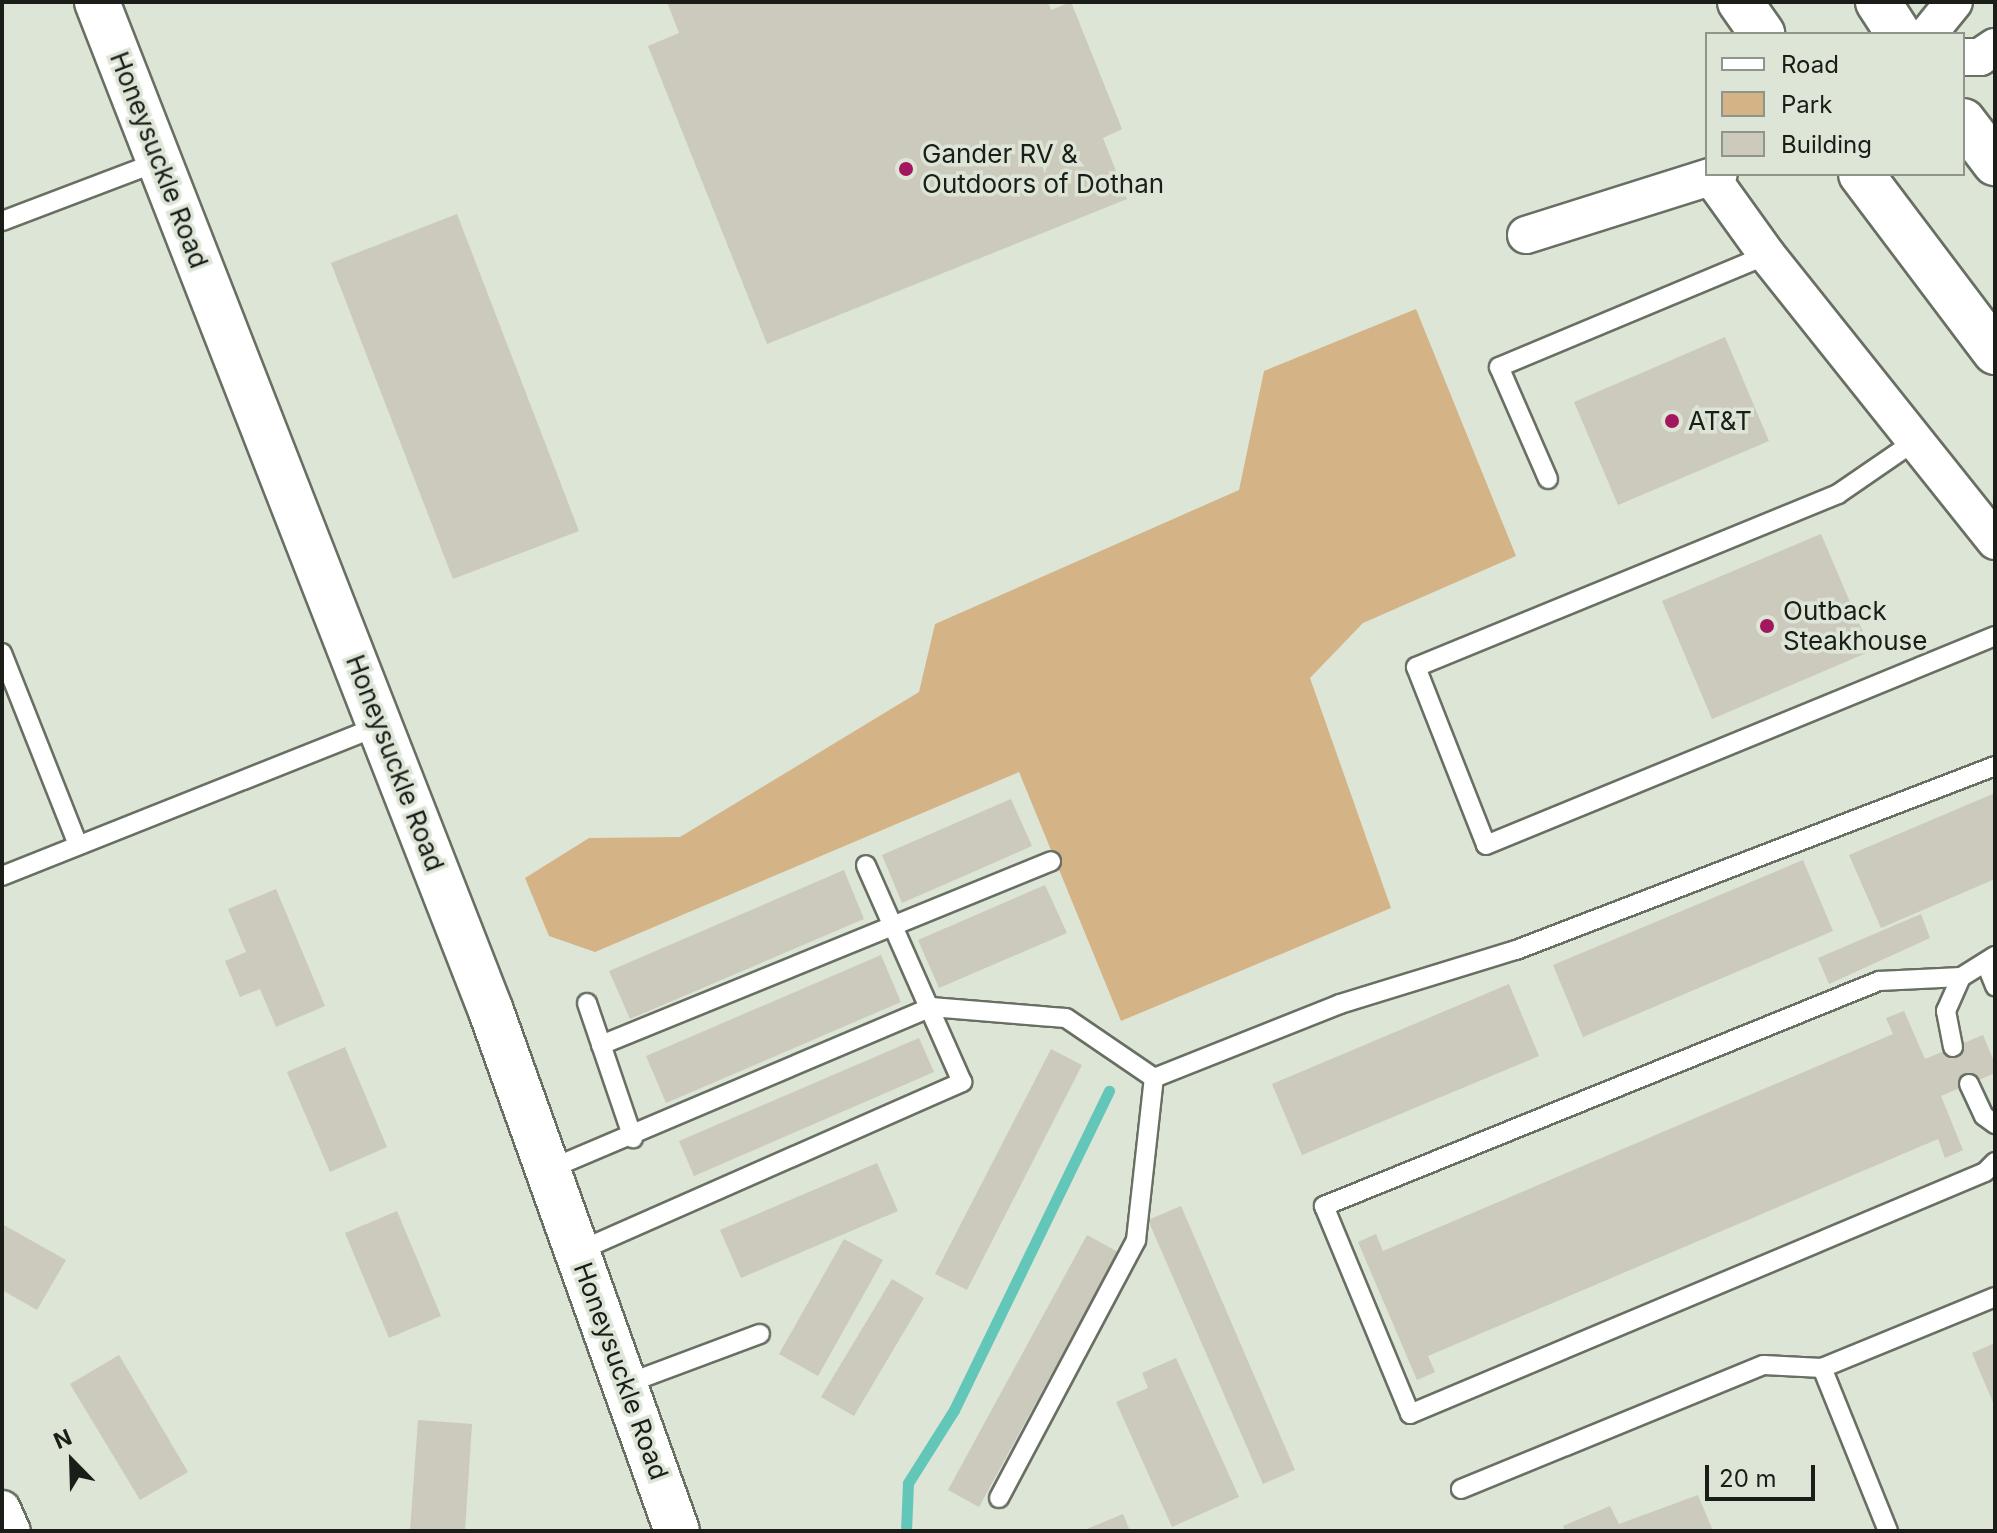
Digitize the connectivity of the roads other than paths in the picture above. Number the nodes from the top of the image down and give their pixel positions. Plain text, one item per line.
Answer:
1 (97, 2) edge
2 (1740, 2) edge
3 (1878, 2) edge
4 (1954, 2) edge
5 (1761, 32) edge
6 (1898, 32) edge
7 (1930, 32) edge
8 (1995, 47) edge
9 (1965, 57) edge
10 (1965, 124) edge
11 (160, 161) junction
12 (1995, 163) edge
13 (1712, 176) edge
14 (1716, 176) edge
15 (1863, 176) edge
16 (2, 221) edge
17 (1526, 235) dead end
18 (1767, 255) junction
19 (1995, 352) edge
20 (1918, 439) junction
21 (1548, 479) dead end
22 (1995, 541) edge
23 (1995, 636) edge
24 (2, 653) edge
25 (382, 725) junction
26 (1995, 766) edge
27 (78, 845) junction
28 (1051, 861) dead end
29 (866, 865) dead end
30 (2, 876) edge
31 (893, 926) junction
32 (1991, 961) edge
33 (1961, 977) junction
34 (1995, 986) edge
35 (587, 1003) dead end
36 (931, 1007) junction
37 (601, 1045) junction
38 (1953, 1047) dead end
39 (1154, 1078) junction
40 (1969, 1084) dead end
41 (1995, 1124) edge
42 (633, 1138) junction
43 (1995, 1162) edge
44 (550, 1169) junction
45 (579, 1251) junction
46 (1995, 1297) edge
47 (760, 1334) dead end
48 (1822, 1368) junction
49 (626, 1384) junction
50 (1461, 1489) dead end
51 (999, 1498) dead end
52 (2, 1509) edge
53 (12, 1531) edge
54 (677, 1531) edge
55 (1888, 1531) edge

1 - 11 main road, Honeysuckle Road
2 - 5 main road
3 - 6 main road
4 - 7 street
8 - 9 street
10 - 12 main road
11 - 16 lane
11 - 25 main road, Honeysuckle Road
13 - 17 street
14 - 18 street
15 - 19 main road
18 - 20 street
18 - 21 lane
20 - 22 street
20 - 23 lane
24 - 27 lane
25 - 27 lane
25 - 44 main road, Honeysuckle Road
26 - 39 lane
27 - 30 lane
28 - 31 lane
29 - 31 lane
31 - 36 lane
31 - 37 lane
32 - 33 lane
32 - 34 lane
33 - 38 lane
33 - 43 lane
35 - 37 lane
36 - 39 lane
36 - 42 lane
36 - 45 lane
37 - 42 lane
39 - 51 lane
40 - 41 lane
42 - 44 lane
44 - 45 main road, Honeysuckle Road
45 - 49 main road, Honeysuckle Road
46 - 48 lane
47 - 49 lane
48 - 50 lane
48 - 55 lane
49 - 54 main road, Honeysuckle Road
52 - 53 street

